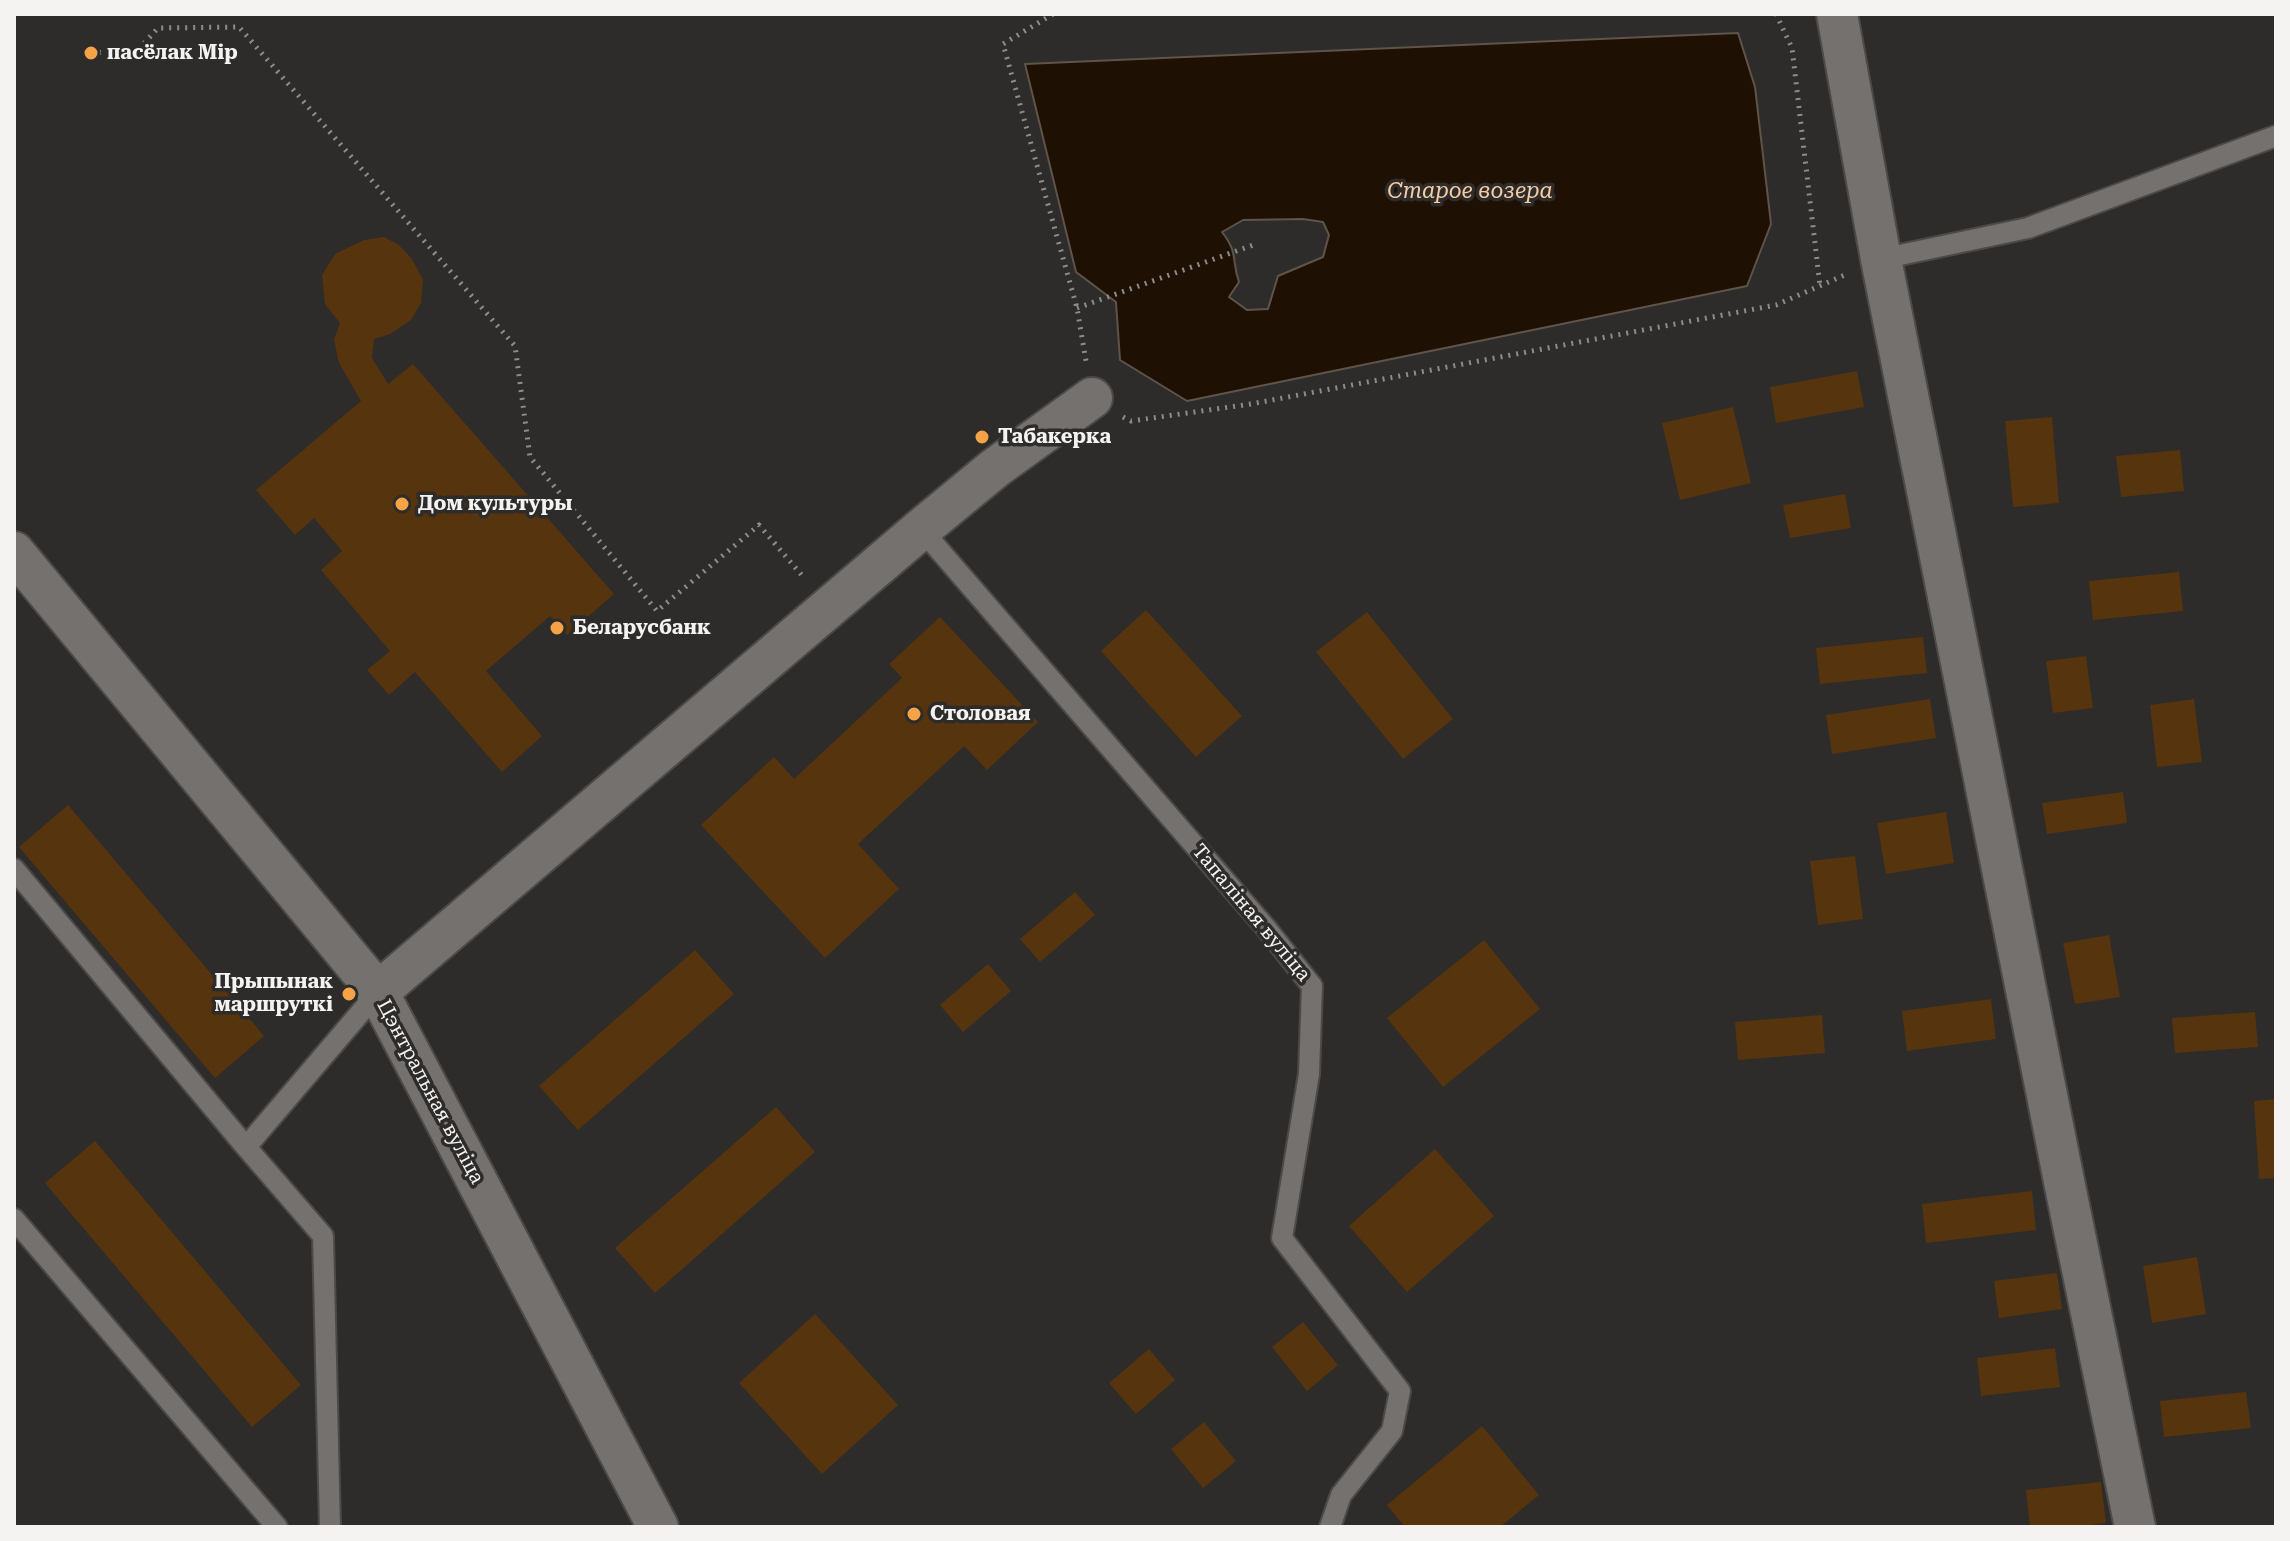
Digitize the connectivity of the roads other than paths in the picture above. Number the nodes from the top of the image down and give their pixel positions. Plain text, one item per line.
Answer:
1 (1837, 14) edge
2 (2276, 136) edge
3 (1881, 259) junction
4 (1092, 398) road end
5 (921, 529) junction
6 (14, 552) edge
7 (14, 869) edge
8 (378, 992) junction
9 (246, 1147) junction
10 (14, 1219) edge
11 (277, 1527) edge
12 (330, 1527) edge
13 (658, 1527) edge
14 (1330, 1527) edge
15 (2135, 1527) edge

1 - 3 street
2 - 3 lane
3 - 15 street
4 - 5 street
5 - 8 street
5 - 14 lane, Тапаліная вуліца
6 - 8 street, Цэнтральная вуліца
7 - 9 lane
8 - 9 lane
8 - 13 street, Цэнтральная вуліца
9 - 12 lane
10 - 11 lane

